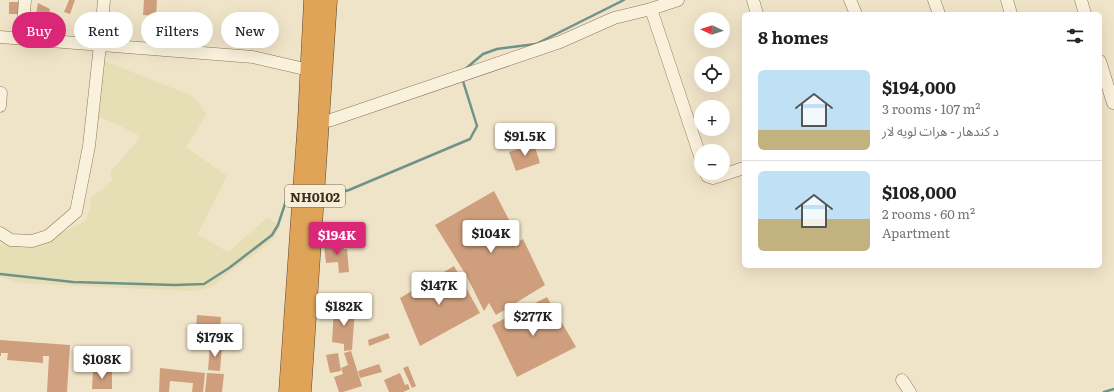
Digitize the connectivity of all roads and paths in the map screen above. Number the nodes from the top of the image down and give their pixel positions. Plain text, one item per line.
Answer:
1 (25, 0) edge
2 (104, 0) edge
3 (313, 0) edge
4 (328, 0) edge
5 (678, 0) edge
6 (752, 0) edge
7 (850, 0) edge
8 (934, 0) edge
9 (1007, 0) edge
10 (1081, 0) edge
11 (651, 9) junction
12 (24, 12) edge
13 (103, 12) edge
14 (756, 12) edge
15 (855, 12) edge
16 (938, 12) edge
17 (1010, 12) edge
18 (1084, 12) edge
19 (0, 37) edge
20 (12, 38) edge
21 (100, 48) edge
22 (133, 48) edge
23 (1102, 67) edge
24 (309, 70) junction
25 (1, 93) dead end
26 (1113, 103) edge
27 (0, 106) edge
28 (313, 121) junction
29 (696, 144) edge
30 (742, 169) edge
31 (730, 173) edge
32 (0, 233) edge
33 (902, 380) dead end
34 (288, 392) edge
35 (302, 392) edge
36 (910, 392) edge

1 - 12 street
2 - 13 street
3 - 24 highway, NH0102
4 - 28 highway, NH0102
5 - 11 street
6 - 14 street
7 - 15 street
8 - 16 street
9 - 17 street
10 - 18 street
11 - 28 street
11 - 29 street
19 - 20 street
21 - 32 street
22 - 24 street
23 - 26 street
24 - 28 highway, NH0102
25 - 27 street
28 - 34 highway, NH0102
28 - 35 highway, NH0102
30 - 31 street
33 - 36 street

